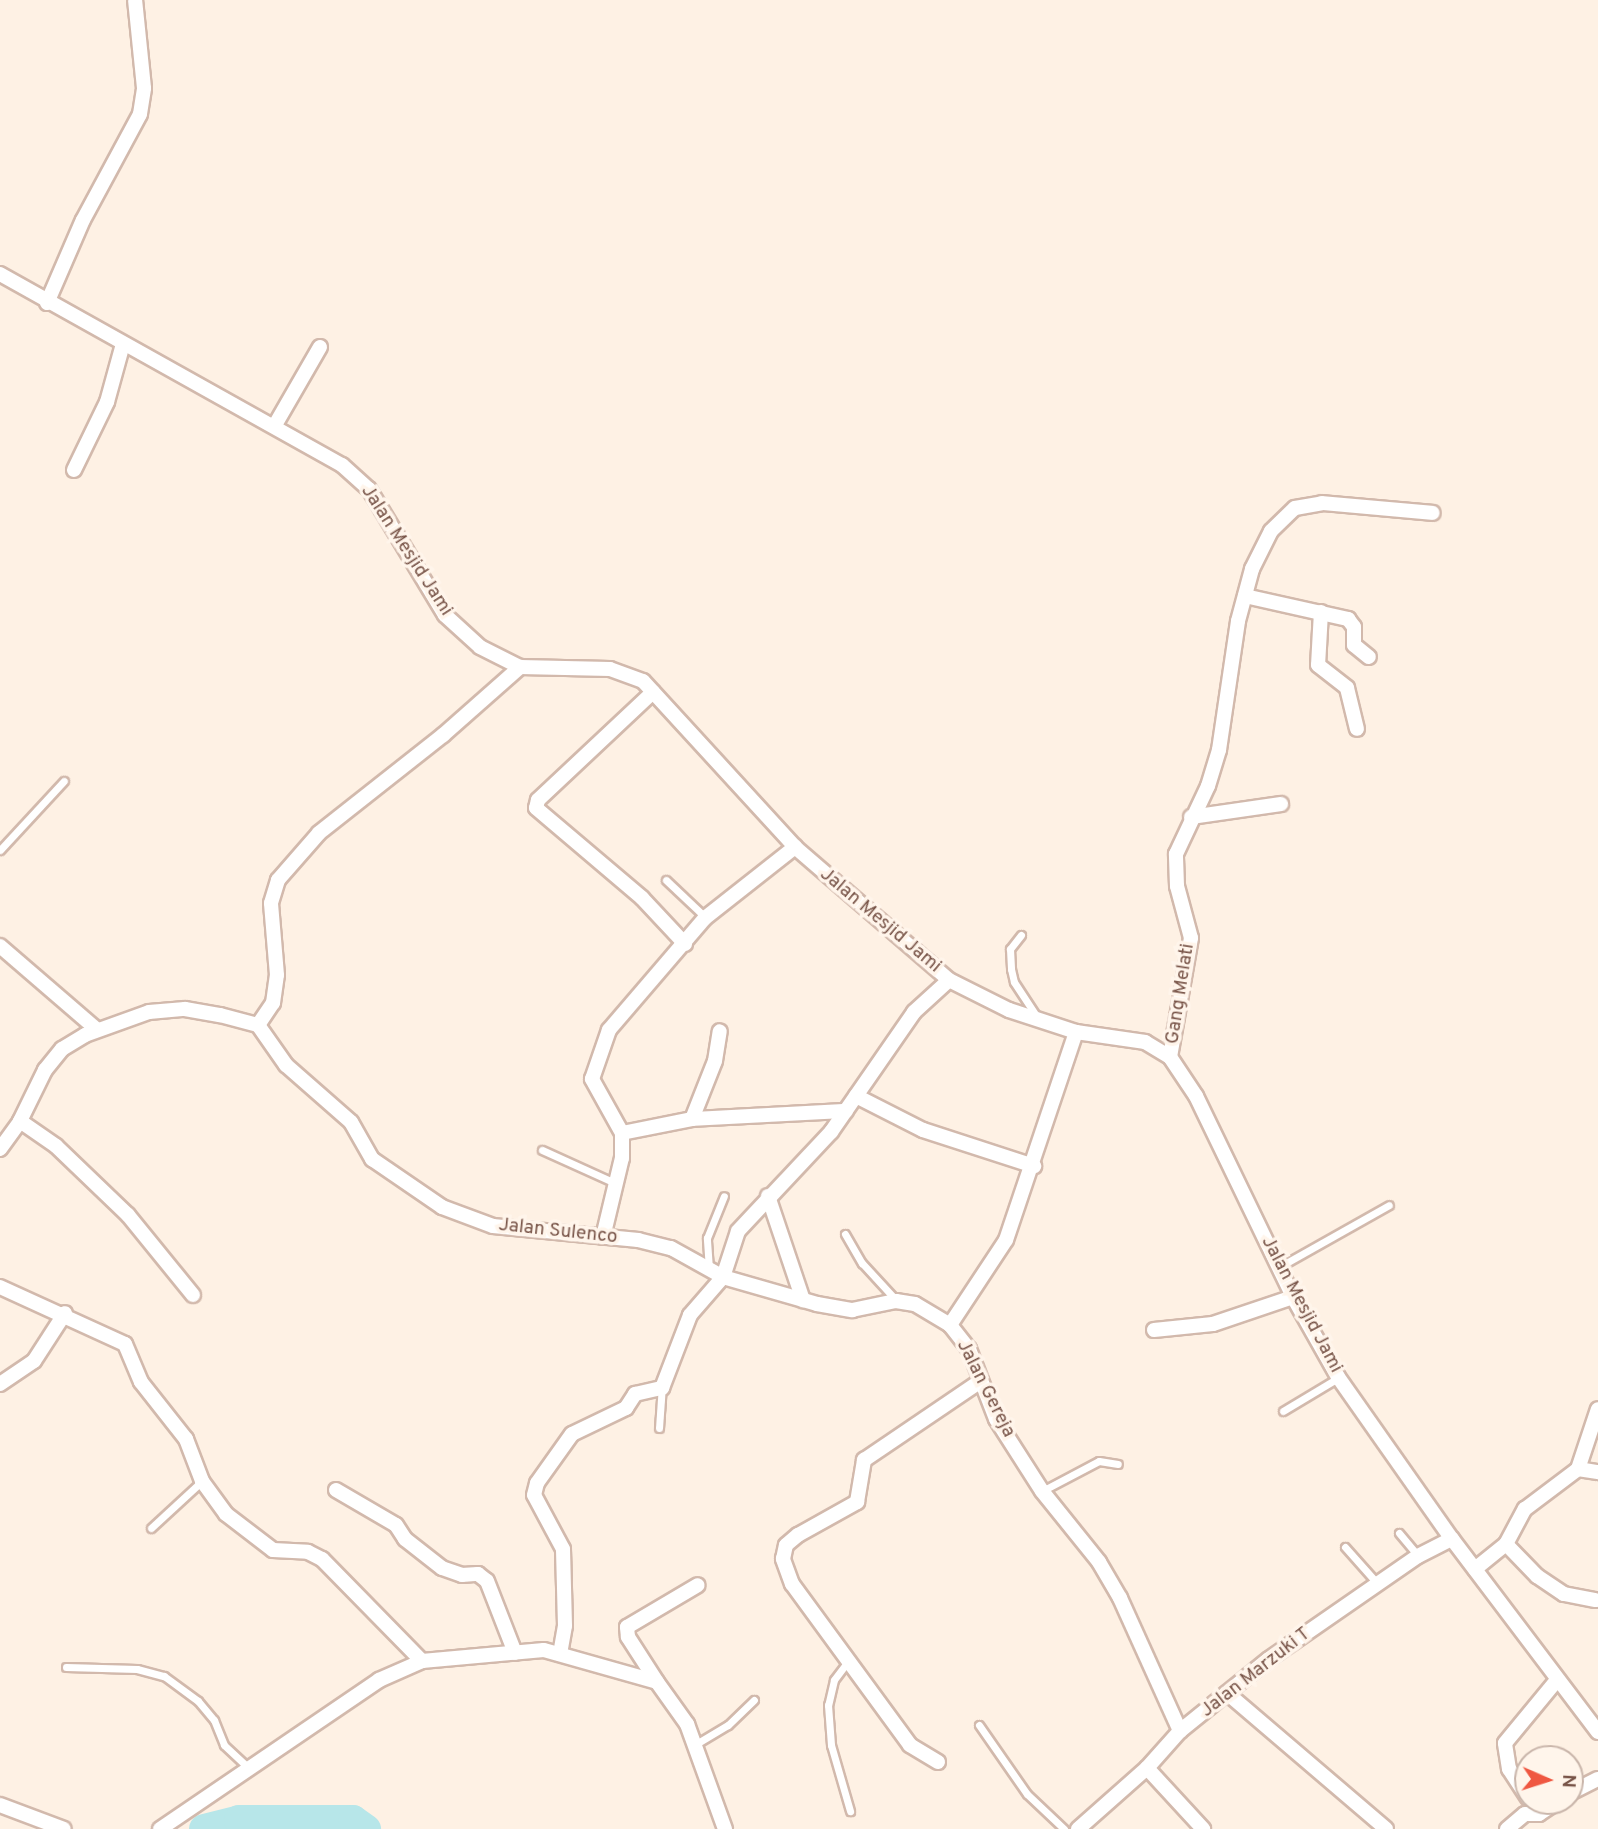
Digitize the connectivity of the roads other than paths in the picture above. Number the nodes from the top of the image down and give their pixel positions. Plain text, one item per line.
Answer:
1 (135, 0) edge
2 (0, 274) edge
3 (47, 303) junction
4 (123, 344) junction
5 (320, 347) dead end
6 (275, 425) junction
7 (74, 470) dead end
8 (1433, 513) dead end
9 (1245, 596) junction
10 (1321, 612) junction
11 (1369, 657) dead end
12 (520, 667) junction
13 (653, 692) junction
14 (1357, 729) dead end
15 (64, 781) dead end
16 (1281, 804) dead end
17 (1191, 817) junction
18 (795, 847) junction
19 (0, 850) edge
20 (666, 880) dead end
21 (705, 918) junction
22 (1021, 935) dead end
23 (685, 944) junction
24 (0, 946) edge
25 (949, 980) junction
26 (1040, 1020) junction
27 (258, 1025) junction
28 (96, 1029) junction
29 (720, 1031) dead end
30 (1076, 1031) junction
31 (1170, 1057) junction
32 (856, 1096) junction
33 (846, 1111) junction
34 (692, 1119) junction
35 (20, 1121) junction
36 (622, 1133) junction
37 (0, 1149) edge
38 (542, 1150) dead end
39 (1034, 1166) junction
40 (616, 1184) junction
41 (724, 1196) dead end
42 (768, 1196) junction
43 (1389, 1205) dead end
44 (845, 1234) dead end
45 (603, 1237) junction
46 (1279, 1267) junction
47 (709, 1269) junction
48 (723, 1277) junction
49 (0, 1287) edge
50 (193, 1295) dead end
51 (1293, 1297) junction
52 (803, 1300) junction
53 (896, 1301) junction
54 (65, 1313) junction
55 (950, 1325) junction
56 (1154, 1330) dead end
57 (1338, 1377) junction
58 (979, 1382) junction
59 (0, 1384) edge
60 (662, 1388) junction
61 (1598, 1409) edge
62 (1283, 1411) dead end
63 (659, 1428) dead end
64 (1118, 1464) dead end
65 (1578, 1469) junction
66 (1598, 1472) edge
67 (202, 1481) junction
68 (336, 1490) dead end
69 (1041, 1491) junction
70 (151, 1528) dead end
71 (1399, 1533) dead end
72 (1452, 1539) junction
73 (1506, 1544) junction
74 (1345, 1547) dead end
75 (1418, 1556) junction
76 (1475, 1569) junction
77 (1377, 1583) junction
78 (698, 1585) dead end
79 (1595, 1600) dead end
80 (515, 1653) junction
81 (560, 1654) junction
82 (849, 1659) junction
83 (422, 1661) junction
84 (66, 1667) dead end
85 (1557, 1680) junction
86 (657, 1682) junction
87 (1227, 1693) junction
88 (754, 1700) dead end
89 (979, 1726) dead end
90 (1180, 1731) junction
91 (1598, 1732) edge
92 (696, 1744) junction
93 (938, 1762) dead end
94 (1147, 1768) junction
95 (250, 1770) junction
96 (1514, 1776) edge
97 (0, 1805) edge
98 (850, 1811) dead end
99 (1524, 1815) edge
100 (64, 1829) edge
101 (160, 1829) edge
102 (725, 1829) edge
103 (1063, 1829) edge
104 (1078, 1829) edge
105 (1203, 1829) edge
106 (1386, 1829) edge
107 (1507, 1829) edge

1 - 3 street
2 - 3 street, Jalan Mesjid Jami
3 - 4 street, Jalan Mesjid Jami
4 - 6 street, Jalan Mesjid Jami
4 - 7 street
5 - 6 street
6 - 12 street, Jalan Mesjid Jami
8 - 9 street, Gang Melati
9 - 10 street
9 - 17 street, Gang Melati
10 - 11 street
10 - 14 street
12 - 13 street, Jalan Mesjid Jami
12 - 27 street
13 - 18 street, Jalan Mesjid Jami
13 - 23 street
15 - 19 lane
16 - 17 street
17 - 31 street, Gang Melati
18 - 21 street
18 - 25 street, Jalan Mesjid Jami
20 - 21 lane
21 - 23 street
22 - 26 lane
23 - 36 street
24 - 28 street
25 - 26 street, Jalan Mesjid Jami
25 - 32 street
26 - 30 street, Jalan Mesjid Jami
27 - 28 street
27 - 45 street, Jalan Sulenco
28 - 35 street
29 - 34 street
30 - 31 street, Jalan Mesjid Jami
30 - 39 street, Jalan Gereja
31 - 46 street, Jalan Mesjid Jami
32 - 33 street
32 - 39 street
33 - 34 street
33 - 42 street
34 - 36 street
35 - 37 street
35 - 50 street
36 - 40 street
38 - 40 lane
39 - 55 street, Jalan Gereja
40 - 45 street
41 - 47 lane
42 - 48 street
42 - 52 street
43 - 46 lane
44 - 53 lane
45 - 47 street, Jalan Sulenco
46 - 51 street, Jalan Mesjid Jami
47 - 48 street, Jalan Sulenco
48 - 52 street, Jalan Sulenco
48 - 60 street
49 - 54 street
51 - 56 street
51 - 57 street, Jalan Mesjid Jami
52 - 53 street, Jalan Sulenco
53 - 55 street
54 - 59 street
54 - 67 street
55 - 58 street, Jalan Gereja
57 - 62 lane
57 - 72 street, Jalan Mesjid Jami
58 - 69 street, Jalan Gereja
58 - 82 street
60 - 63 lane
60 - 81 street
61 - 65 street
64 - 69 lane
65 - 66 street
65 - 73 street
67 - 70 lane
67 - 83 street
68 - 80 street
69 - 90 street, Jalan Gereja
71 - 75 lane
72 - 75 street, Jalan Marzuki T
72 - 76 street, Jalan Mesjid Jami
73 - 76 street
73 - 79 street
74 - 77 lane
75 - 77 street, Jalan Marzuki T
76 - 85 street, Jalan Mesjid Jami
77 - 87 street, Jalan Marzuki T
78 - 86 street
80 - 81 street
80 - 83 street
81 - 86 street
82 - 93 street
82 - 98 lane
83 - 95 street
84 - 95 lane
85 - 91 street, Jalan Mesjid Jami
85 - 96 street
86 - 92 street
87 - 90 street, Jalan Marzuki T
87 - 106 street
88 - 92 lane
89 - 103 lane
90 - 94 street, Jalan Marzuki T
92 - 102 street
94 - 104 street, Jalan Marzuki T
94 - 105 street
95 - 101 street
97 - 100 street
99 - 107 street

